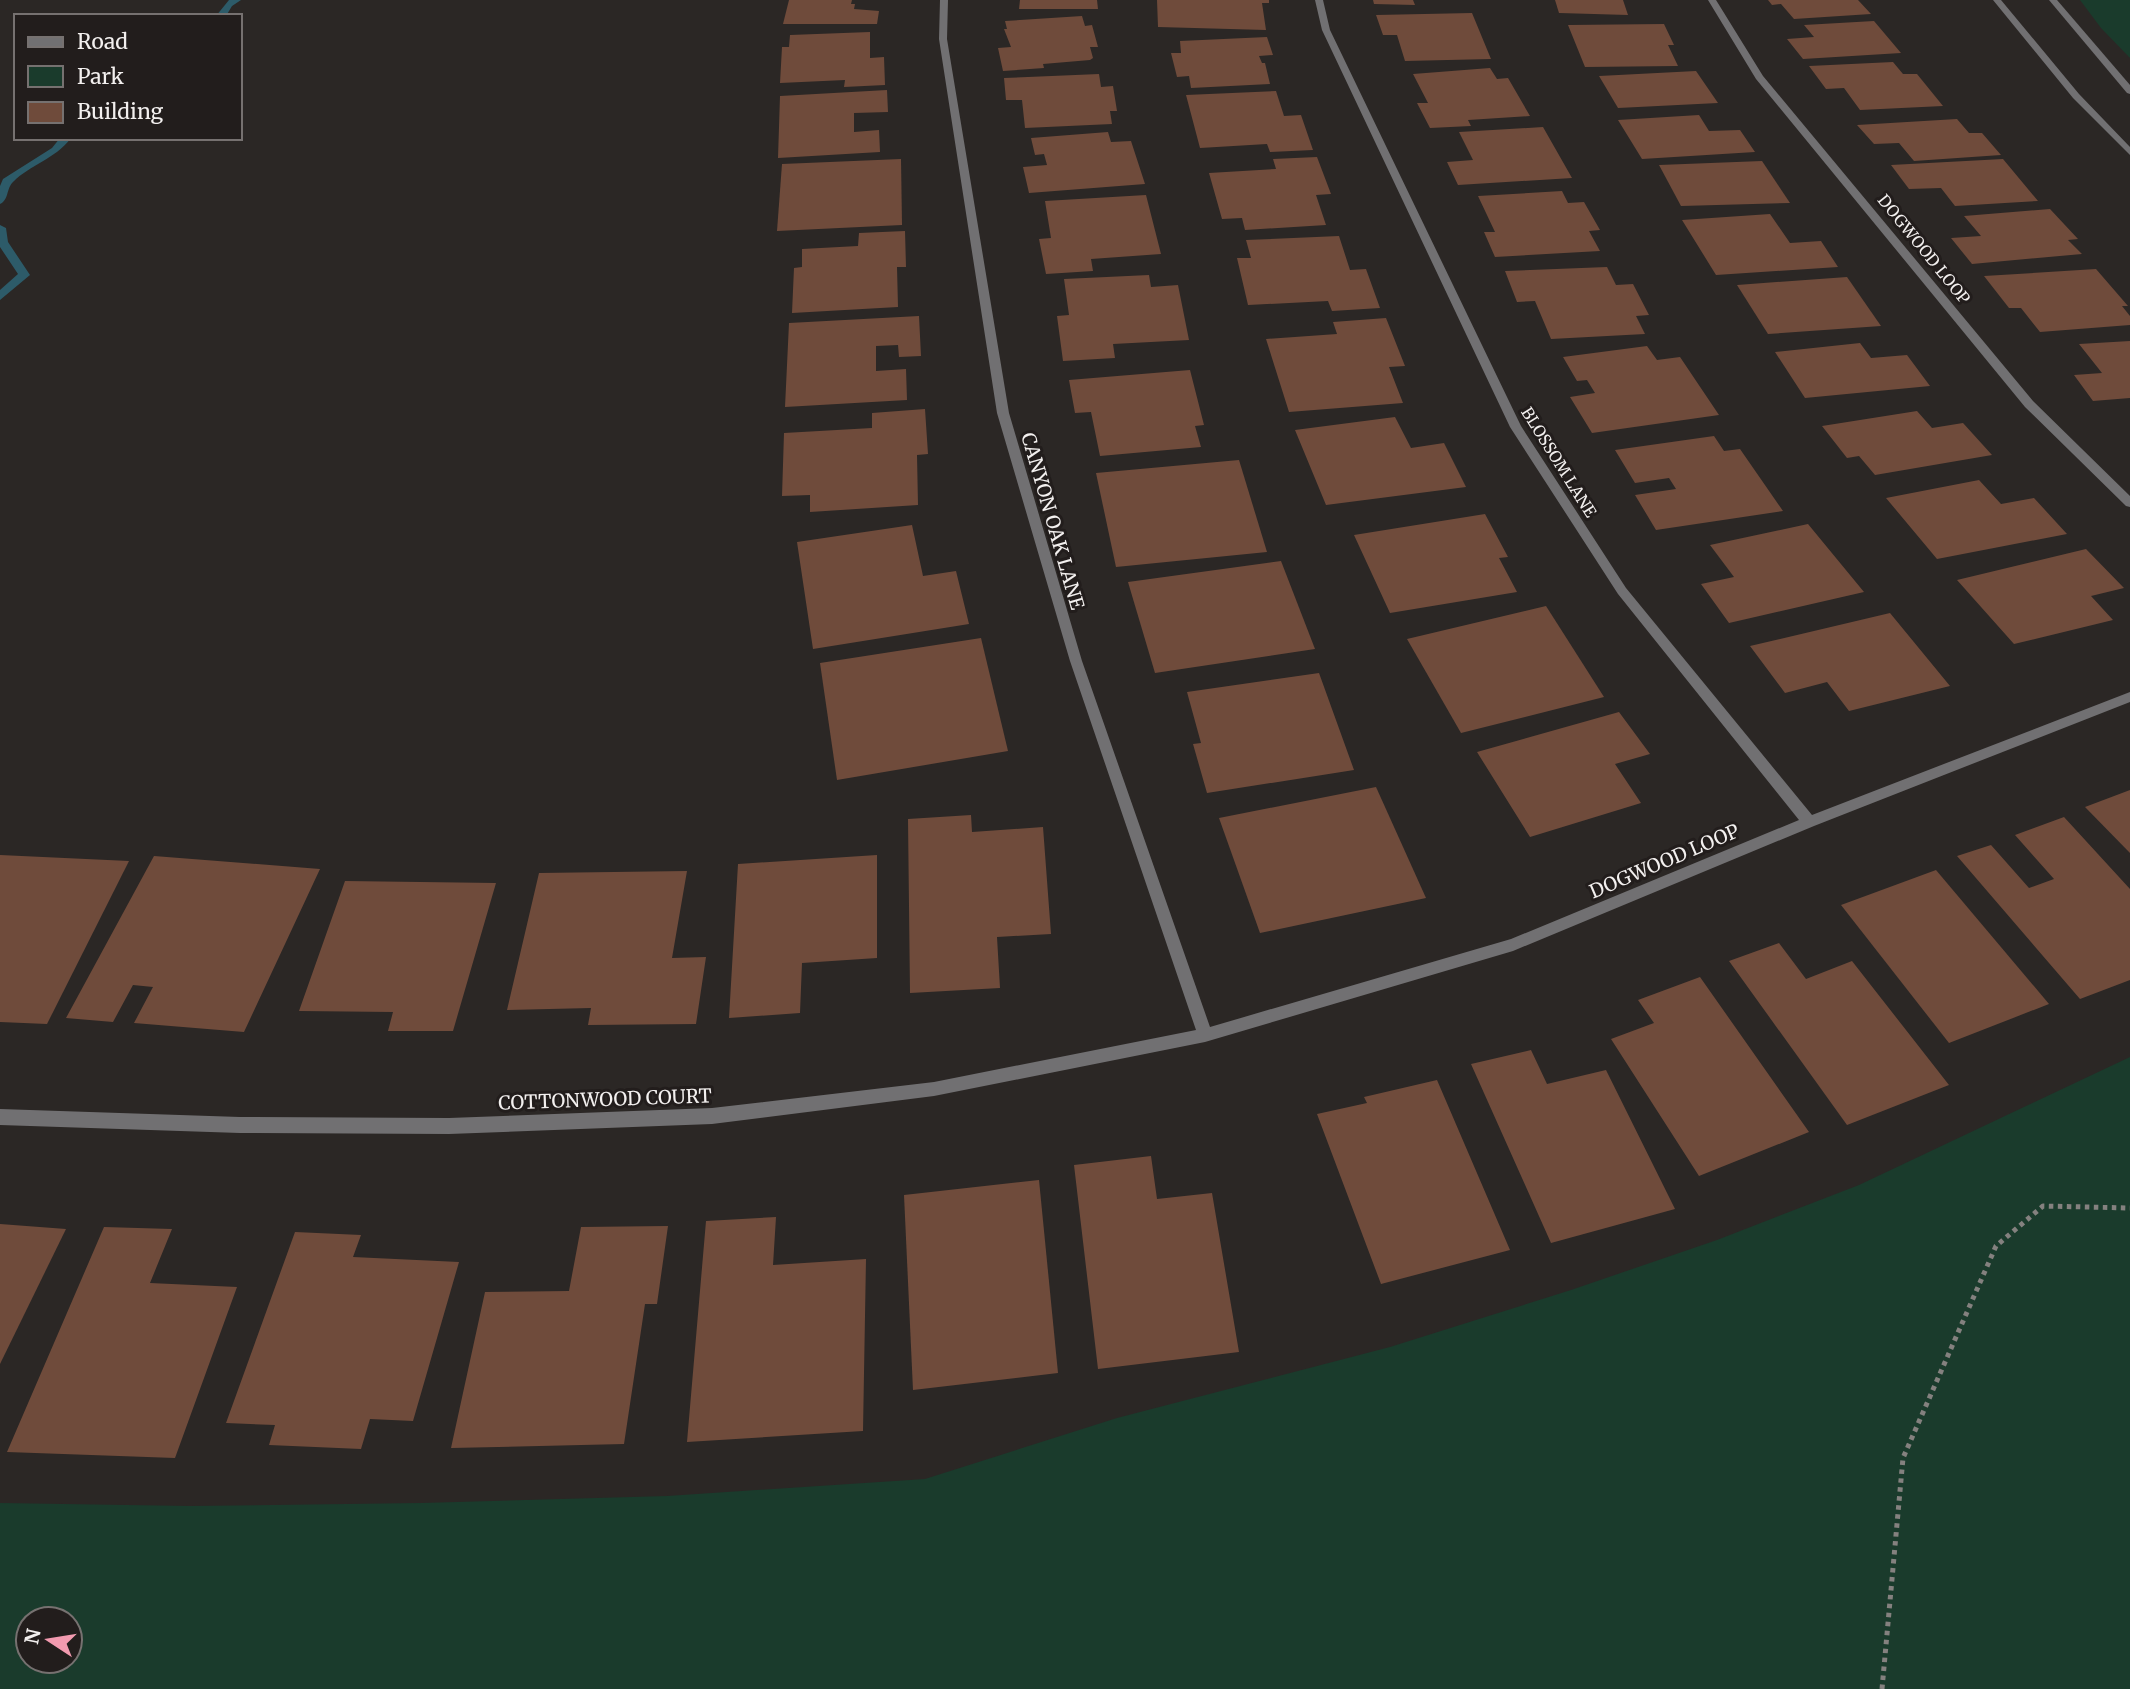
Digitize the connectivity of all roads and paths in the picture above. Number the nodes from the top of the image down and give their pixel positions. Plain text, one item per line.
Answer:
1 (944, 0) edge
2 (1319, 0) edge
3 (1712, 0) edge
4 (1997, 0) edge
5 (2053, 0) edge
6 (2130, 91) edge
7 (2130, 152) edge
8 (2130, 503) edge
9 (2130, 697) edge
10 (1809, 821) junction
11 (1205, 1035) junction
12 (0, 1117) edge
13 (2130, 1208) edge
14 (1882, 1689) edge

1 - 11 street, CANYON OAK LANE
2 - 10 street, BLOSSOM LANE
3 - 8 street, DOGWOOD LOOP
4 - 7 street
5 - 6 street
9 - 10 street, DOGWOOD LOOP
10 - 11 street, DOGWOOD LOOP
11 - 12 street, COTTONWOOD COURT
13 - 14 path

